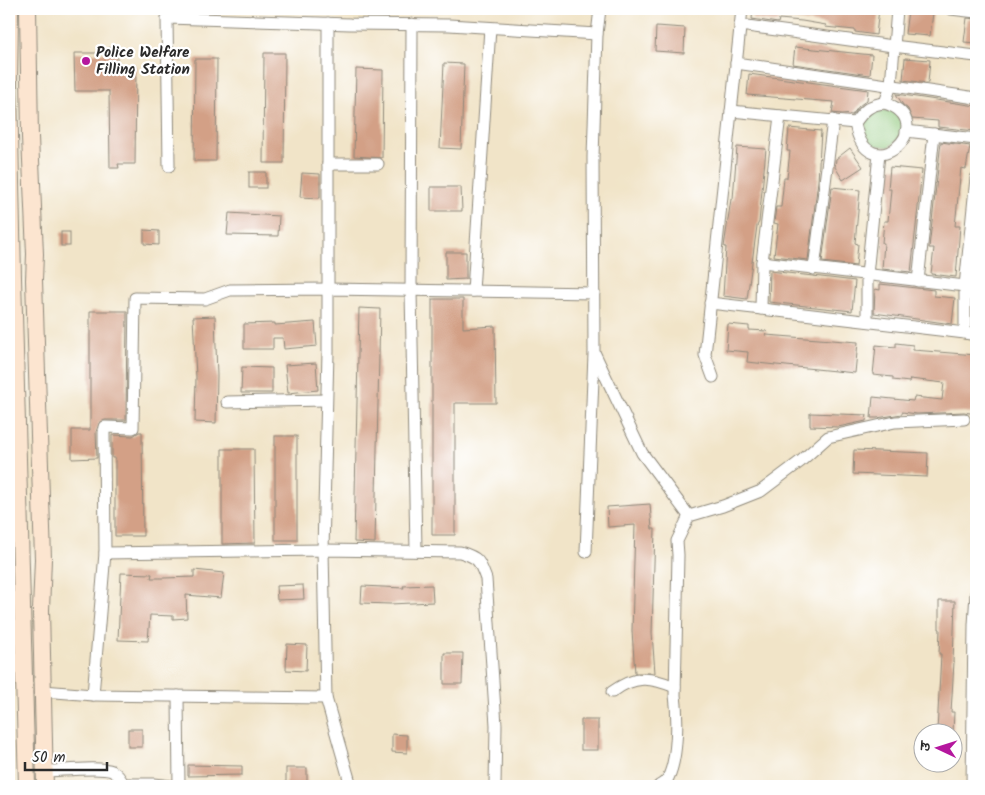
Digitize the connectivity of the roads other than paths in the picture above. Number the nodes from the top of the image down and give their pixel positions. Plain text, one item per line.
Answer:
1 (10, 9) edge
2 (28, 9) edge
3 (600, 9) edge
4 (742, 9) edge
5 (897, 9) edge
6 (952, 9) edge
7 (976, 12) edge
8 (328, 23) junction
9 (412, 24) junction
10 (740, 24) junction
11 (490, 28) junction
12 (597, 34) junction
13 (894, 46) junction
14 (976, 56) edge
15 (736, 63) junction
16 (891, 85) junction
17 (976, 98) edge
18 (885, 103) junction
19 (731, 111) junction
20 (780, 116) junction
21 (833, 120) junction
22 (856, 123) junction
23 (906, 131) junction
24 (934, 134) junction
25 (976, 139) edge
26 (879, 154) junction
27 (328, 164) junction
28 (378, 164) dead end
29 (168, 166) dead end
30 (976, 178) edge
31 (762, 262) junction
32 (814, 268) junction
33 (867, 275) junction
34 (918, 281) junction
35 (965, 286) junction
36 (327, 289) junction
37 (411, 291) junction
38 (473, 292) junction
39 (594, 293) junction
40 (710, 303) junction
41 (762, 309) junction
42 (866, 320) junction
43 (971, 334) edge
44 (594, 352) junction
45 (713, 377) dead end
46 (326, 400) junction
47 (227, 402) dead end
48 (964, 419) dead end
49 (689, 516) junction
50 (323, 550) junction
51 (416, 550) junction
52 (586, 552) dead end
53 (105, 553) junction
54 (976, 593) edge
55 (975, 625) edge
56 (675, 687) junction
57 (43, 691) junction
58 (612, 692) dead end
59 (93, 695) junction
60 (178, 696) junction
61 (326, 698) junction
62 (45, 779) edge
63 (124, 785) edge
64 (26, 786) edge
65 (172, 786) edge
66 (179, 786) edge
67 (351, 786) edge
68 (495, 786) edge
69 (659, 786) edge
70 (972, 786) edge

1 - 64 main road
2 - 57 main road
3 - 12 street
4 - 10 street
5 - 13 street
6 - 7 street
8 - 9 street
8 - 27 street
8 - 29 street
9 - 11 street
9 - 37 street
10 - 13 street
10 - 15 street
11 - 12 street
11 - 38 street
12 - 39 street
13 - 14 street
13 - 16 street
15 - 16 street
15 - 19 street
16 - 17 street
16 - 18 street
18 - 22 street
18 - 23 street
19 - 20 street
19 - 40 street
20 - 21 street
20 - 31 street
21 - 22 street
21 - 32 street
22 - 26 street
23 - 24 street
23 - 26 street
24 - 25 street
24 - 34 street
26 - 33 street
27 - 28 street
27 - 36 street
30 - 35 street
31 - 32 street
31 - 41 street
32 - 33 street
33 - 34 street
33 - 42 street
34 - 35 street
35 - 43 street
36 - 37 street
36 - 46 street
36 - 53 street
37 - 38 street
37 - 51 street
38 - 39 street
39 - 44 street
40 - 41 street
40 - 45 street
41 - 42 street
42 - 43 street
44 - 49 street
44 - 52 street
46 - 47 street
46 - 50 street
48 - 49 street
49 - 56 street
50 - 51 street
50 - 53 street
50 - 61 street
51 - 68 street
53 - 59 street
54 - 55 street
55 - 70 street
56 - 58 street
56 - 69 street
57 - 59 street
57 - 62 main road
59 - 60 street
60 - 61 street
60 - 66 street
61 - 67 street
62 - 63 street
63 - 65 street

